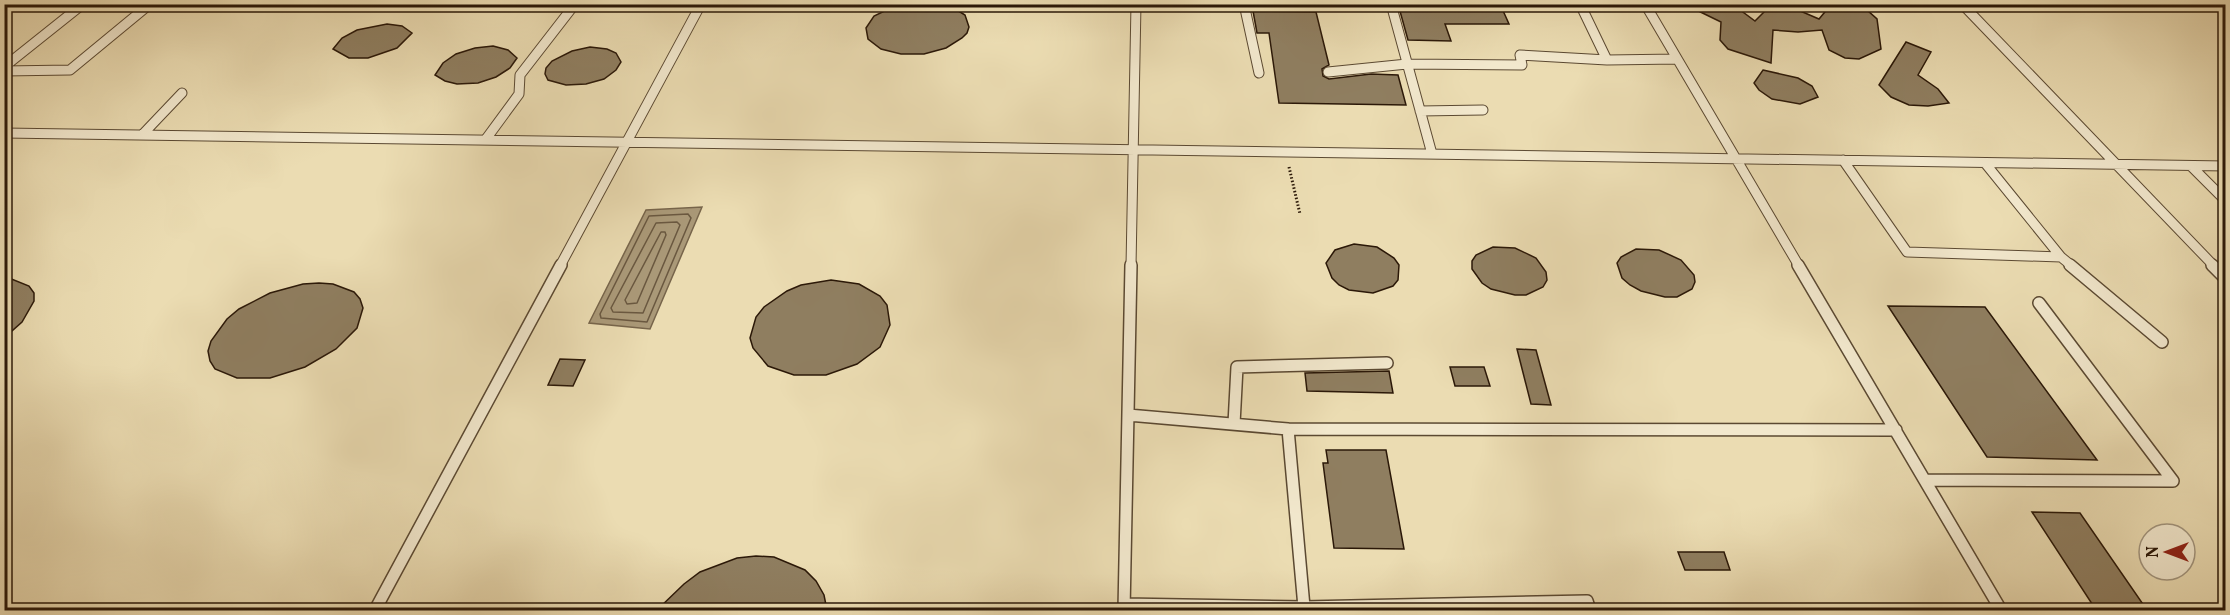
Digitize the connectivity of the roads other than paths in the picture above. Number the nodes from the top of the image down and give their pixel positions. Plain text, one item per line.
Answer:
1 (83, 4) edge
2 (150, 4) edge
3 (574, 4) edge
4 (701, 4) edge
5 (1136, 4) edge
6 (1244, 4) edge
7 (1391, 4) edge
8 (1580, 4) edge
9 (1645, 4) edge
10 (1962, 4) edge
11 (1677, 59) junction
12 (1607, 60) junction
13 (1407, 64) junction
14 (4, 69) edge
15 (1328, 72) dead end
16 (1259, 73) dead end
17 (183, 93) dead end
18 (1483, 110) dead end
19 (1420, 111) junction
20 (4, 133) edge
21 (142, 135) junction
22 (486, 140) junction
23 (628, 141) junction
24 (1134, 149) junction
25 (1432, 154) junction
26 (1736, 158) junction
27 (1843, 160) junction
28 (1985, 163) junction
29 (2116, 166) junction
30 (2191, 166) junction
31 (2226, 166) edge
32 (2226, 201) edge
33 (2061, 257) junction
34 (2226, 279) edge
35 (2039, 303) dead end
36 (2162, 342) dead end
37 (1387, 363) dead end
38 (1128, 415) junction
39 (1234, 424) junction
40 (1288, 429) junction
41 (1896, 430) junction
42 (1924, 480) junction
43 (1124, 607) edge
44 (1304, 607) junction
45 (375, 610) edge
46 (1590, 610) edge
47 (2001, 610) edge

1 - 14 lane
2 - 14 lane
3 - 22 lane
4 - 23 lane
5 - 24 lane
6 - 16 lane
7 - 13 lane
8 - 12 lane
9 - 11 lane
10 - 29 lane
11 - 12 lane
11 - 26 lane
12 - 13 lane
13 - 15 lane
13 - 19 lane
17 - 21 lane
18 - 19 lane
19 - 25 lane
20 - 21 lane
21 - 22 lane
22 - 23 lane
23 - 24 lane
23 - 45 lane
24 - 25 lane
24 - 38 lane
25 - 26 lane
26 - 27 lane
26 - 41 lane
27 - 28 lane
27 - 33 lane
28 - 29 lane
28 - 33 lane
29 - 30 lane
29 - 34 lane
30 - 31 lane
30 - 32 lane
33 - 36 lane
35 - 42 lane
37 - 39 lane
38 - 39 lane
38 - 43 lane
39 - 40 lane
40 - 41 lane
40 - 44 lane
41 - 42 lane
42 - 47 lane
43 - 44 lane
44 - 46 lane

